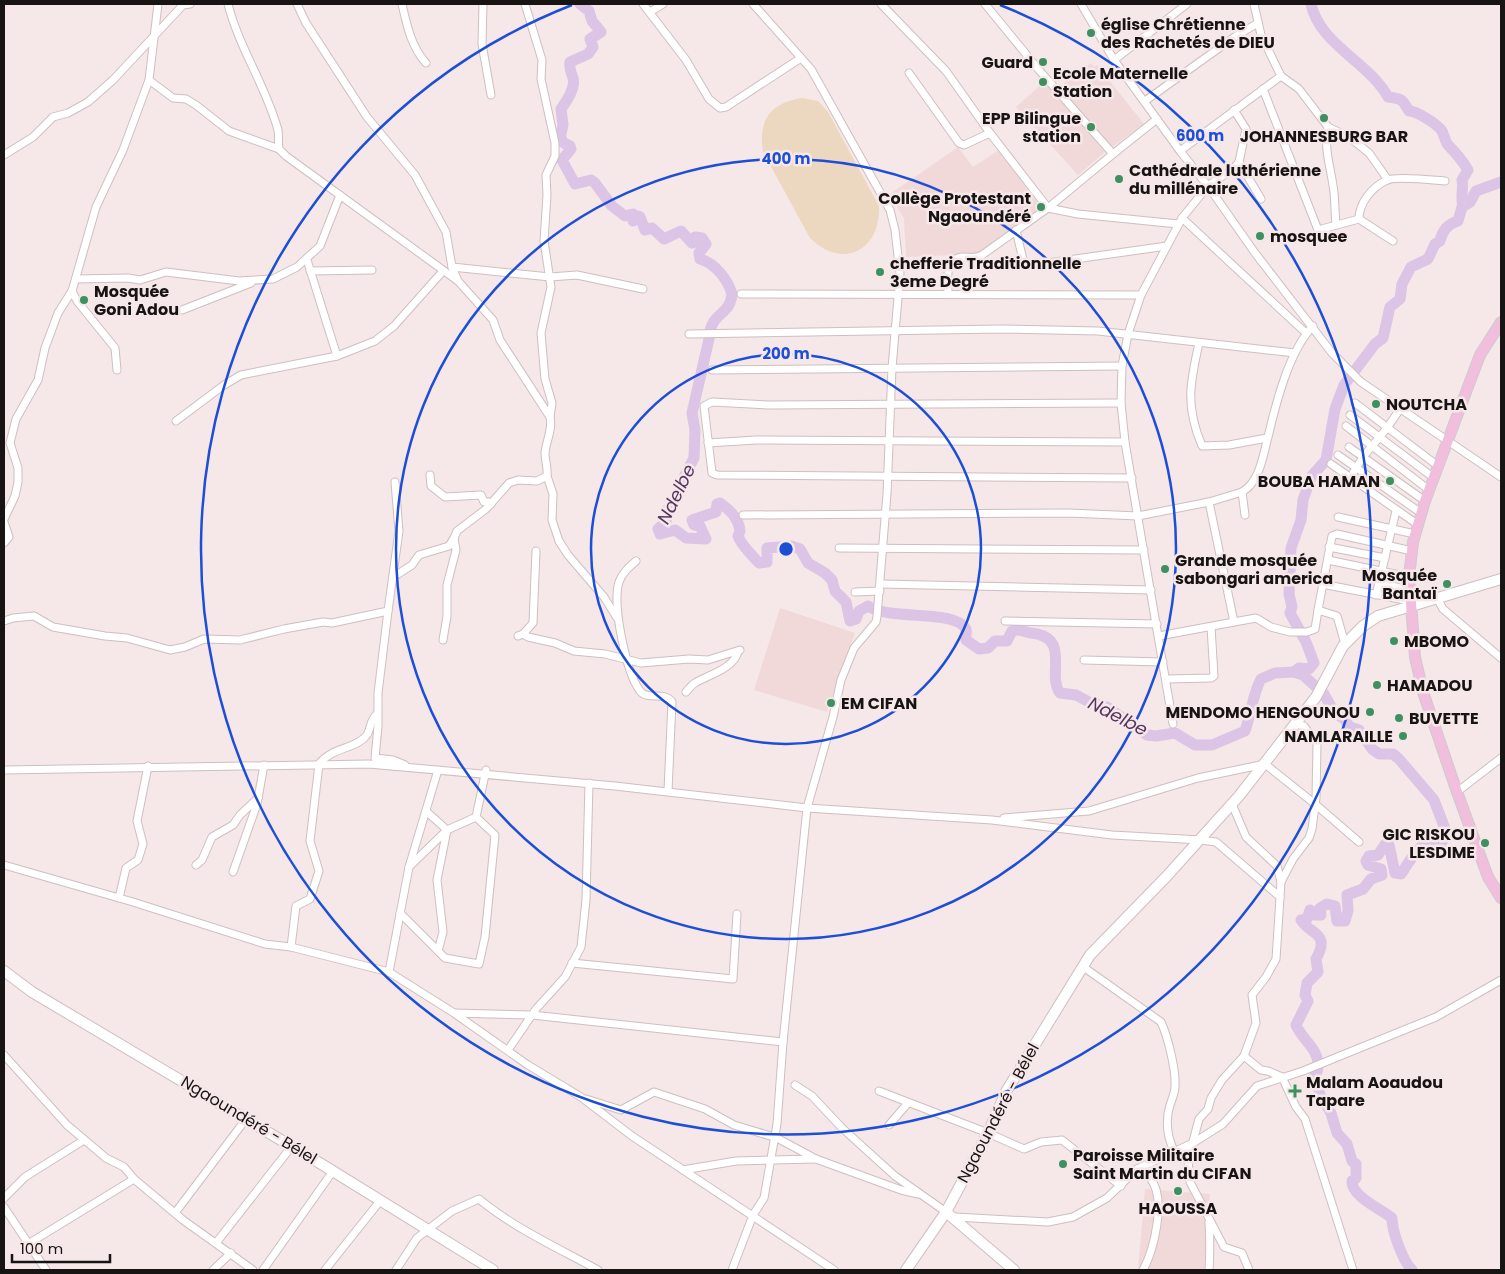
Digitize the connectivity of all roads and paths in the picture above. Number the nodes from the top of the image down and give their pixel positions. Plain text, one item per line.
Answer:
1 (158, 4) edge
2 (190, 4) edge
3 (228, 4) edge
4 (297, 4) edge
5 (402, 4) edge
6 (483, 4) edge
7 (525, 4) edge
8 (643, 4) edge
9 (662, 4) edge
10 (753, 4) edge
11 (881, 4) edge
12 (985, 4) edge
13 (1081, 4) edge
14 (1187, 4) edge
15 (1254, 4) edge
16 (650, 12) junction
17 (1258, 23) junction
18 (155, 34) junction
19 (801, 58) junction
20 (1114, 60) junction
21 (426, 63) dead end
22 (909, 73) dead end
23 (1281, 76) junction
24 (149, 80) junction
25 (1264, 89) junction
26 (491, 95) dead end
27 (1145, 101) junction
28 (1234, 110) junction
29 (1157, 119) junction
30 (1328, 127) junction
31 (990, 133) junction
32 (279, 148) junction
33 (1180, 151) junction
34 (1113, 154) junction
35 (4, 155) edge
36 (1238, 162) junction
37 (1388, 180) junction
38 (1445, 181) dead end
39 (1208, 186) junction
40 (340, 195) junction
41 (1261, 198) dead end
42 (1048, 208) junction
43 (1359, 219) junction
44 (1180, 221) junction
45 (1336, 224) junction
46 (1016, 230) junction
47 (1393, 241) dead end
48 (1168, 246) junction
49 (307, 260) junction
50 (452, 267) junction
51 (372, 270) dead end
52 (310, 271) junction
53 (443, 271) junction
54 (550, 277) junction
55 (76, 279) junction
56 (258, 280) junction
57 (458, 281) junction
58 (642, 289) dead end
59 (72, 291) junction
60 (900, 293) junction
61 (948, 293) junction
62 (741, 294) dead end
63 (1141, 295) junction
64 (182, 310) dead end
65 (1501, 322) edge
66 (1313, 326) junction
67 (896, 331) junction
68 (1306, 333) junction
69 (689, 334) dead end
70 (1128, 334) junction
71 (1199, 343) junction
72 (1295, 353) junction
73 (337, 356) junction
74 (1122, 366) junction
75 (892, 368) junction
76 (117, 370) dead end
77 (712, 370) dead end
78 (1121, 403) junction
79 (891, 404) junction
80 (1355, 404) dead end
81 (1400, 409) junction
82 (1350, 415) dead end
83 (550, 417) junction
84 (176, 421) dead end
85 (1346, 426) dead end
86 (1387, 428) junction
87 (1380, 437) junction
88 (1267, 438) junction
89 (1448, 440) junction
90 (708, 442) junction
91 (889, 442) junction
92 (1125, 442) junction
93 (1372, 446) junction
94 (1349, 447) dead end
95 (1338, 455) dead end
96 (1362, 457) junction
97 (1331, 464) dead end
98 (1438, 466) junction
99 (1357, 468) junction
100 (430, 475) dead end
101 (547, 476) junction
102 (888, 476) junction
103 (1132, 478) junction
104 (1350, 478) junction
105 (1434, 478) junction
106 (1501, 478) edge
107 (395, 482) dead end
108 (1429, 490) junction
109 (1242, 492) junction
110 (1425, 501) junction
111 (1209, 502) junction
112 (491, 504) junction
113 (1396, 511) junction
114 (1421, 513) junction
115 (743, 515) dead end
116 (886, 515) junction
117 (1245, 515) dead end
118 (1138, 516) junction
119 (1338, 517) dead end
120 (4, 521) edge
121 (1392, 529) junction
122 (1416, 529) junction
123 (454, 538) junction
124 (4, 543) edge
125 (1388, 544) junction
126 (1329, 547) junction
127 (839, 548) dead end
128 (883, 549) junction
129 (1144, 550) junction
130 (1412, 551) junction
131 (536, 552) dead end
132 (1385, 558) junction
133 (636, 560) dead end
134 (1328, 560) junction
135 (1381, 570) junction
136 (394, 576) junction
137 (1409, 577) junction
138 (1501, 580) edge
139 (1378, 583) junction
140 (1322, 584) junction
141 (881, 588) junction
142 (1150, 590) junction
143 (855, 592) dead end
144 (1376, 595) junction
145 (1437, 598) junction
146 (1410, 599) junction
147 (1318, 610) junction
148 (388, 611) junction
149 (618, 619) junction
150 (4, 621) edge
151 (1005, 621) dead end
152 (1234, 622) junction
153 (1157, 624) junction
154 (1211, 627) junction
155 (1159, 636) junction
156 (443, 640) dead end
157 (1345, 644) junction
158 (1501, 658) edge
159 (1084, 660) dead end
160 (629, 662) junction
161 (1163, 662) junction
162 (1167, 679) junction
163 (686, 692) dead end
164 (377, 714) junction
165 (1173, 724) dead end
166 (1296, 724) junction
167 (1501, 758) edge
168 (318, 764) junction
169 (1265, 764) junction
170 (264, 765) junction
171 (148, 766) junction
172 (410, 768) junction
173 (4, 770) edge
174 (438, 770) junction
175 (486, 772) junction
176 (589, 783) junction
177 (668, 791) junction
178 (1456, 792) junction
179 (258, 798) junction
180 (1232, 804) junction
181 (1315, 804) junction
182 (807, 808) junction
183 (426, 811) junction
184 (476, 817) junction
185 (992, 820) junction
186 (447, 830) junction
187 (1200, 840) junction
188 (1359, 842) dead end
189 (4, 865) edge
190 (196, 865) dead end
191 (409, 867) junction
192 (233, 872) dead end
193 (1281, 882) junction
194 (1280, 897) junction
195 (119, 898) junction
196 (1501, 898) edge
197 (400, 913) junction
198 (737, 914) dead end
199 (291, 947) junction
200 (438, 951) junction
201 (572, 963) junction
202 (1082, 966) junction
203 (4, 971) edge
204 (389, 972) junction
205 (1501, 980) edge
206 (454, 1013) junction
207 (532, 1015) junction
208 (783, 1042) junction
209 (508, 1050) junction
210 (4, 1055) edge
211 (1244, 1056) junction
212 (1282, 1077) junction
213 (795, 1085) dead end
214 (879, 1091) dead end
215 (580, 1097) junction
216 (908, 1103) junction
217 (246, 1118) junction
218 (889, 1125) dead end
219 (988, 1133) junction
220 (775, 1138) junction
221 (84, 1140) junction
222 (1193, 1143) junction
223 (292, 1146) junction
224 (1174, 1151) junction
225 (816, 1159) junction
226 (771, 1160) junction
227 (1137, 1169) junction
228 (683, 1170) junction
229 (333, 1171) junction
230 (134, 1179) junction
231 (1121, 1186) junction
232 (918, 1194) junction
233 (4, 1198) edge
234 (380, 1201) junction
235 (4, 1207) edge
236 (175, 1213) junction
237 (951, 1214) junction
238 (753, 1216) junction
239 (1208, 1217) junction
240 (428, 1230) junction
241 (216, 1243) junction
242 (28, 1244) junction
243 (231, 1254) junction
244 (46, 1270) edge
245 (213, 1270) edge
246 (253, 1270) edge
247 (263, 1270) edge
248 (325, 1270) edge
249 (396, 1270) edge
250 (493, 1270) edge
251 (598, 1270) edge
252 (732, 1270) edge
253 (834, 1270) edge
254 (906, 1270) edge
255 (1014, 1270) edge
256 (1143, 1270) edge
257 (1208, 1270) edge
258 (1249, 1270) edge
259 (1353, 1270) edge

1 - 18 street
2 - 18 street
3 - 32 street
4 - 50 street
5 - 21 street
6 - 26 street
7 - 54 street
8 - 16 street
9 - 16 street
10 - 19 street
11 - 31 street
12 - 34 street
13 - 20 street
14 - 20 street
15 - 17 street
16 - 19 street
17 - 23 street
17 - 27 street
18 - 24 street
18 - 35 street
19 - 60 street
20 - 27 street
22 - 31 street
23 - 25 street
23 - 30 street
24 - 32 street
24 - 55 street
25 - 28 street
25 - 45 street
27 - 29 street
28 - 33 street
28 - 36 street
29 - 33 street
29 - 34 street
30 - 37 street
30 - 45 street
31 - 42 street
32 - 40 street
33 - 39 street
34 - 42 street
36 - 39 street
36 - 41 street
37 - 38 street
37 - 43 street
39 - 44 street
39 - 66 street
40 - 49 street
40 - 53 street
42 - 44 street
42 - 46 street
43 - 45 street
43 - 47 street
44 - 48 street
44 - 68 street
46 - 48 street
46 - 61 street
48 - 63 street
49 - 52 street
49 - 56 street
50 - 54 street
50 - 57 street
51 - 52 street
52 - 73 street
53 - 57 street
53 - 73 street
54 - 58 street
54 - 83 street
55 - 56 street
55 - 59 street
56 - 64 street
57 - 83 street
59 - 76 street
59 - 120 street
60 - 61 street
60 - 62 street
60 - 67 street
61 - 63 street
63 - 70 street
65 - 89 main road
66 - 68 street
66 - 81 street
67 - 69 street
67 - 70 street
67 - 75 street
68 - 72 street
70 - 71 street
70 - 74 street
71 - 72 street
71 - 88 street
72 - 88 street
73 - 84 street
74 - 75 street
74 - 78 street
75 - 77 street
75 - 79 street
78 - 79 street
78 - 92 street
79 - 90 street
79 - 91 street
80 - 86 street
81 - 86 street
81 - 89 street
82 - 87 street
83 - 101 street
85 - 93 street
86 - 87 street
86 - 98 street
87 - 93 street
87 - 105 street
88 - 109 street
89 - 98 main road
89 - 106 street
90 - 91 street
90 - 102 street
91 - 92 street
91 - 102 street
92 - 103 street
93 - 96 street
93 - 108 street
94 - 96 street
95 - 99 street
96 - 99 street
96 - 110 street
97 - 104 street
98 - 105 main road
99 - 104 street
99 - 114 street
100 - 112 street
101 - 112 street
101 - 149 street
102 - 103 street
102 - 116 street
103 - 118 street
104 - 113 street
105 - 108 main road
107 - 136 street
108 - 110 main road
109 - 111 street
109 - 117 street
110 - 114 main road
111 - 118 street
111 - 152 street
112 - 123 street
113 - 121 street
113 - 122 street
114 - 122 main road
115 - 116 street
116 - 118 street
116 - 128 street
118 - 129 street
119 - 121 street
120 - 124 street
121 - 122 street
121 - 125 street
122 - 130 main road
123 - 136 street
123 - 156 street
125 - 126 street
125 - 130 street
125 - 132 street
126 - 132 street
126 - 134 street
127 - 128 street
128 - 129 street
128 - 141 street
129 - 142 street
130 - 137 main road
131 - 160 street
132 - 135 street
133 - 149 street
134 - 135 street
134 - 140 street
135 - 137 street
135 - 139 street
136 - 148 street
137 - 146 main road
138 - 145 main road, Ngaoundéré - Bélel
139 - 144 street
139 - 146 street
140 - 144 street
140 - 147 street
141 - 142 street
141 - 143 street
141 - 182 street
142 - 153 street
144 - 146 street
145 - 146 main road, Ngaoundéré - Bélel
145 - 158 street
146 - 157 main road, Ngaoundéré - Bélel
146 - 178 main road
147 - 152 street
147 - 157 street
148 - 150 street
148 - 164 street
149 - 160 street
151 - 153 street
152 - 154 street
153 - 155 street
154 - 155 street
154 - 162 street
155 - 161 street
157 - 166 main road, Ngaoundéré - Bélel
159 - 161 street
160 - 163 street
160 - 177 street
161 - 162 street
162 - 165 street
164 - 168 street
164 - 172 street
166 - 169 main road, Ngaoundéré - Bélel
166 - 181 street
167 - 178 street
168 - 170 street
168 - 172 street
168 - 199 street
169 - 180 main road, Ngaoundéré - Bélel
169 - 181 street
169 - 185 street
170 - 171 street
170 - 179 street
171 - 173 street
171 - 195 street
172 - 174 street
174 - 175 street
174 - 183 street
175 - 176 street
175 - 184 street
176 - 177 street
176 - 201 street
177 - 182 street
178 - 196 main road
179 - 190 street
179 - 192 street
180 - 187 main road, Ngaoundéré - Bélel
180 - 193 street
181 - 188 street
181 - 193 street
182 - 185 street
182 - 208 street
183 - 186 street
183 - 191 street
184 - 186 street
184 - 200 street
185 - 187 street
186 - 191 street
186 - 200 street
187 - 194 street
187 - 202 main road, Ngaoundéré - Bélel
189 - 195 street
191 - 197 street
193 - 194 street
194 - 211 street
195 - 199 street
197 - 200 street
197 - 204 street
198 - 201 street
199 - 204 street
201 - 207 street
202 - 219 main road, Ngaoundéré - Bélel
202 - 224 street
203 - 217 main road, Ngaoundéré - Bélel
204 - 206 street
205 - 212 street
206 - 207 street
206 - 209 street
207 - 208 street
207 - 209 street
208 - 220 street
209 - 215 street
210 - 221 street
211 - 212 street
211 - 222 street
212 - 222 street
212 - 259 street
213 - 232 street
214 - 216 street
215 - 220 street
215 - 228 street
216 - 218 street
216 - 219 street
217 - 223 main road, Ngaoundéré - Bélel
217 - 236 street
219 - 231 street
219 - 237 main road, Ngaoundéré - Bélel
220 - 225 street
220 - 226 street
221 - 230 street
221 - 233 street
222 - 224 street
222 - 239 street
223 - 229 main road, Ngaoundéré - Bélel
223 - 241 street
224 - 227 street
225 - 226 street
225 - 232 street
226 - 228 street
226 - 238 street
227 - 231 street
227 - 256 street
228 - 238 street
229 - 234 main road, Ngaoundéré - Bélel
229 - 247 street
230 - 236 street
230 - 242 street
231 - 237 street
232 - 237 street
234 - 240 main road, Ngaoundéré - Bélel
234 - 248 street
235 - 242 street
236 - 241 street
237 - 254 main road, Ngaoundéré - Bélel
237 - 255 main road
238 - 252 street
238 - 253 street
239 - 257 street
239 - 258 street
240 - 249 street
240 - 250 main road, Ngaoundéré - Bélel
240 - 251 street
241 - 243 street
242 - 244 street
243 - 245 street
243 - 246 street

